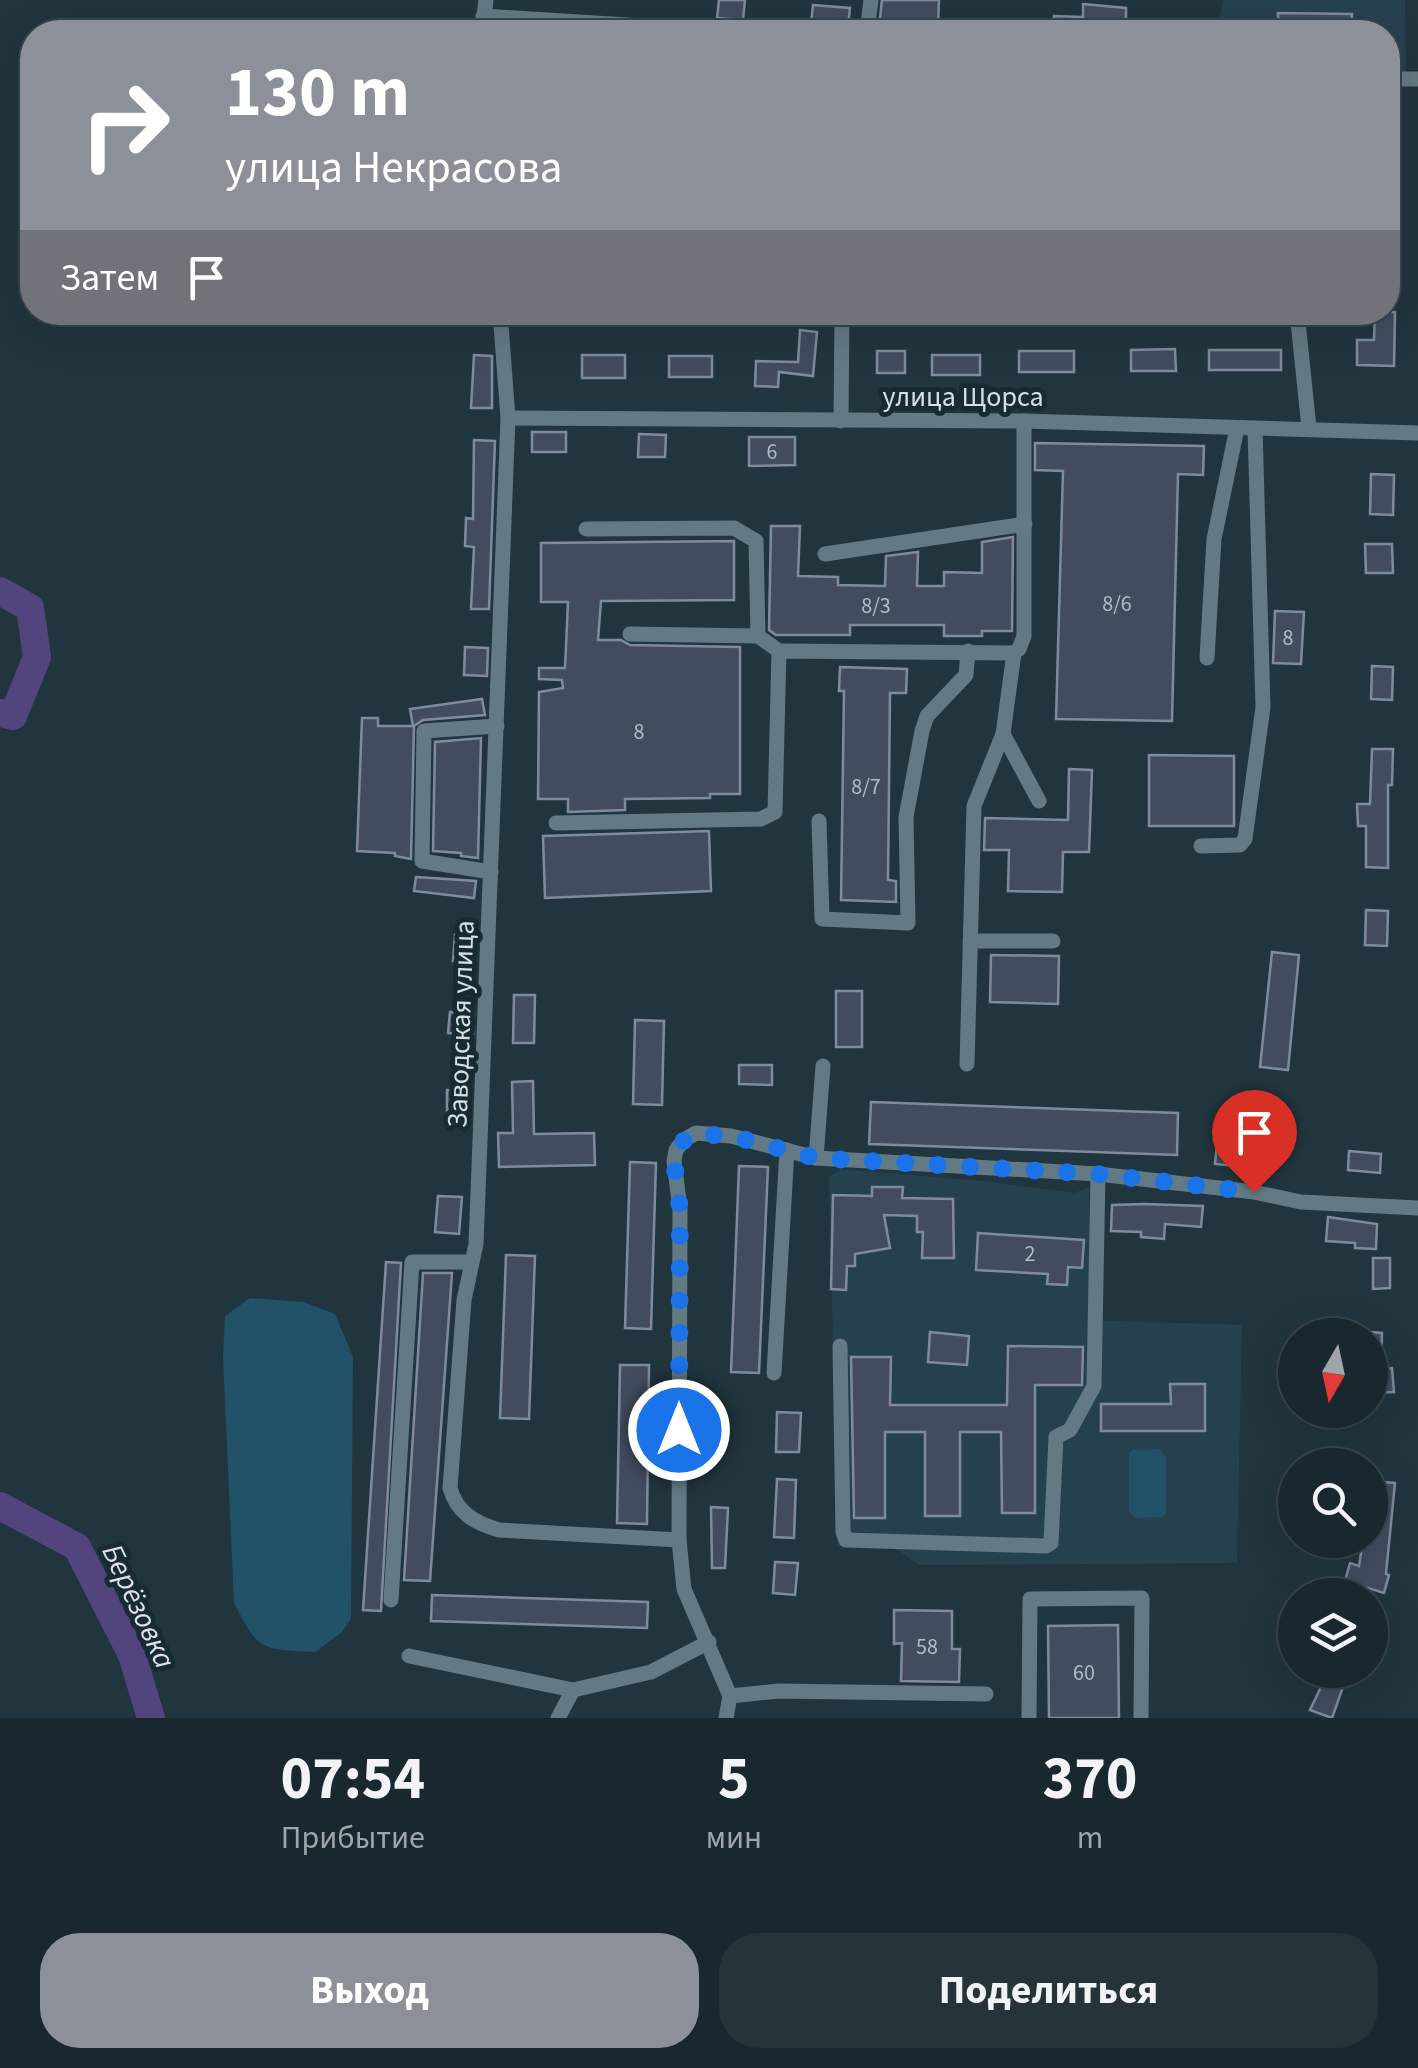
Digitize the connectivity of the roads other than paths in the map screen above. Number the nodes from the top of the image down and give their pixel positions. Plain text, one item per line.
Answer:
1 (484, 16) edge
2 (548, 20) edge
3 (501, 325) edge
4 (842, 325) edge
5 (1299, 325) edge
6 (508, 418) junction
7 (841, 421) junction
8 (1024, 421) junction
9 (1237, 428) junction
10 (1254, 428) junction
11 (1309, 428) junction
12 (1418, 433) edge
13 (1024, 524) junction
14 (586, 529) dead end
15 (826, 554) dead end
16 (630, 634) dead end
17 (758, 636) junction
18 (779, 651) junction
19 (968, 651) junction
20 (1014, 653) junction
21 (1207, 658) dead end
22 (496, 726) junction
23 (1003, 734) junction
24 (1039, 801) dead end
25 (819, 821) dead end
26 (556, 823) dead end
27 (1201, 846) dead end
28 (491, 872) junction
29 (970, 941) junction
30 (1053, 941) dead end
31 (967, 1064) dead end
32 (823, 1066) dead end
33 (787, 1150) junction
34 (816, 1158) junction
35 (1098, 1174) junction
36 (1418, 1208) edge
37 (470, 1262) junction
38 (840, 1346) dead end
39 (774, 1374) dead end
40 (679, 1540) junction
41 (392, 1600) dead end
42 (709, 1642) junction
43 (409, 1656) dead end
44 (573, 1690) junction
45 (986, 1694) dead end
46 (730, 1696) junction
47 (558, 1718) edge
48 (726, 1718) edge
49 (1028, 1718) edge
50 (1140, 1718) edge

1 - 2 street
3 - 6 street, Заводская улица
4 - 7 street
5 - 11 street
6 - 7 street, улица Щорса
6 - 22 street, Заводская улица
7 - 8 street, улица Щорса
8 - 9 street, улица Щорса
8 - 13 street
9 - 10 street, улица Щорса
9 - 21 street
10 - 11 street, улица Щорса
10 - 27 street
11 - 12 street, улица Щорса
13 - 15 street
13 - 20 street
14 - 17 street
16 - 17 street
17 - 18 street
18 - 19 street
18 - 26 street
19 - 20 street
19 - 25 street
20 - 23 street
22 - 28 street, Заводская улица
22 - 28 street
23 - 24 street
23 - 29 street
28 - 37 street, Заводская улица
29 - 30 street
29 - 31 street
32 - 34 street
33 - 34 street
33 - 39 street
33 - 40 street
34 - 35 street
35 - 36 street
35 - 38 street
37 - 40 street, Заводская улица
37 - 41 street
40 - 42 street
42 - 44 street
42 - 46 street
43 - 44 street
44 - 47 street
45 - 46 street
46 - 48 street
49 - 50 street

